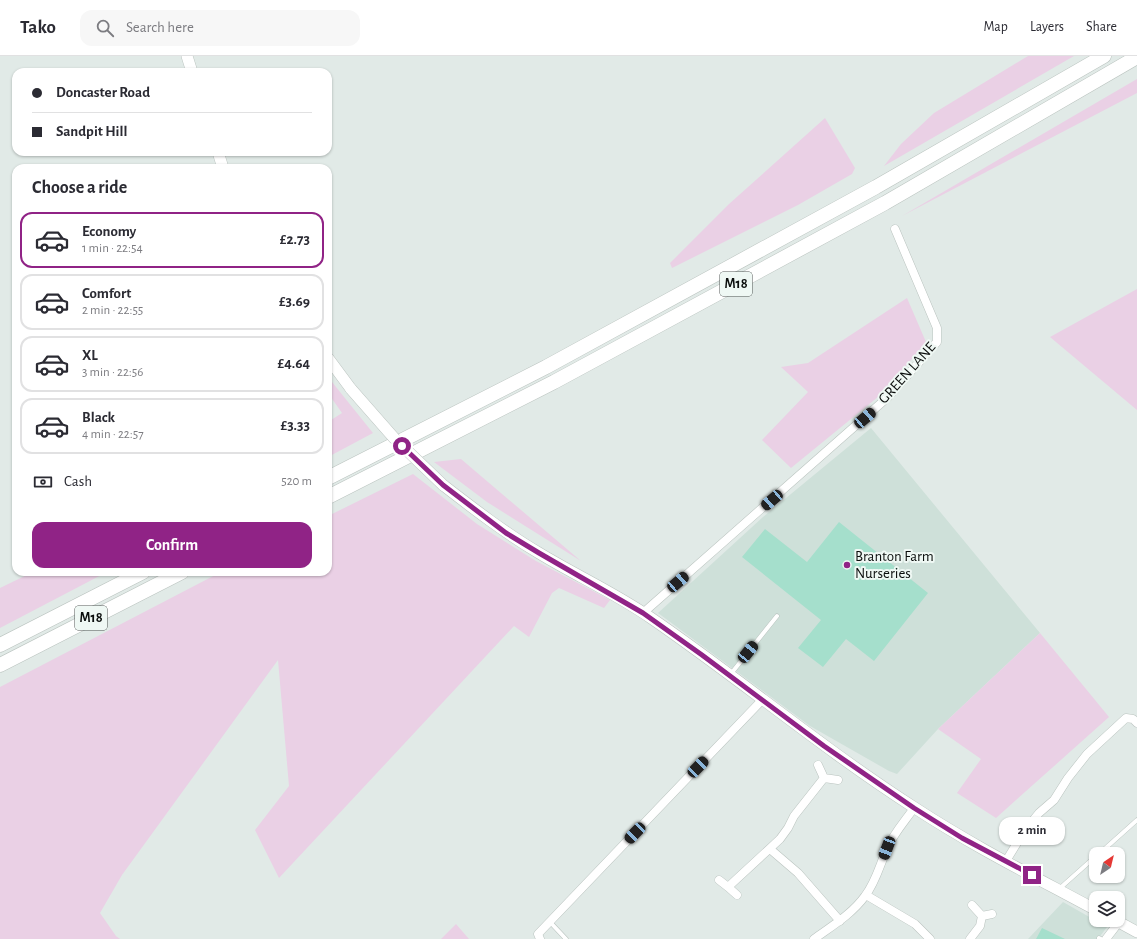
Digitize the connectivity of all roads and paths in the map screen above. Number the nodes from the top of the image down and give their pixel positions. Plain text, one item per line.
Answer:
1 (187, 56) edge
2 (1104, 56) edge
3 (1137, 58) edge
4 (191, 68) edge
5 (895, 229) dead end
6 (332, 363) edge
7 (332, 476) edge
8 (332, 495) edge
9 (135, 576) edge
10 (174, 576) edge
11 (643, 613) junction
12 (777, 616) dead end
13 (0, 645) edge
14 (0, 665) edge
15 (730, 675) junction
16 (762, 700) junction
17 (1137, 723) edge
18 (818, 765) dead end
19 (824, 778) junction
20 (838, 780) dead end
21 (914, 808) junction
22 (1137, 820) edge
23 (1107, 847) edge
24 (770, 849) junction
25 (1006, 861) junction
26 (1089, 862) edge
27 (719, 880) dead end
28 (728, 887) junction
29 (1059, 890) junction
30 (737, 895) dead end
31 (866, 895) junction
32 (972, 905) dead end
33 (1089, 906) edge
34 (992, 914) dead end
35 (982, 916) junction
36 (840, 921) junction
37 (550, 922) junction
38 (1125, 925) edge
39 (1112, 927) edge
40 (1137, 932) edge
41 (536, 935) edge
42 (566, 939) edge
43 (814, 939) edge
44 (930, 939) edge
45 (970, 939) edge
46 (1102, 939) edge

1 - 4 main road
2 - 7 highway, M18
3 - 8 highway, M18
5 - 11 street, GREEN LANE
6 - 11 main road, bridge
9 - 13 highway, M18
10 - 14 highway, M18
11 - 15 main road
12 - 15 lane
15 - 16 main road
16 - 21 main road
16 - 37 street
17 - 25 street
18 - 19 street
19 - 20 street
19 - 24 street
21 - 25 main road
21 - 31 street
22 - 23 lane
24 - 28 street
24 - 36 street
25 - 29 main road
26 - 29 lane
27 - 28 street
28 - 30 street
29 - 33 main road
31 - 36 street
31 - 44 street
32 - 35 street
34 - 35 street
35 - 45 street
36 - 43 street
37 - 41 street
37 - 42 lane
38 - 40 main road
39 - 46 street

